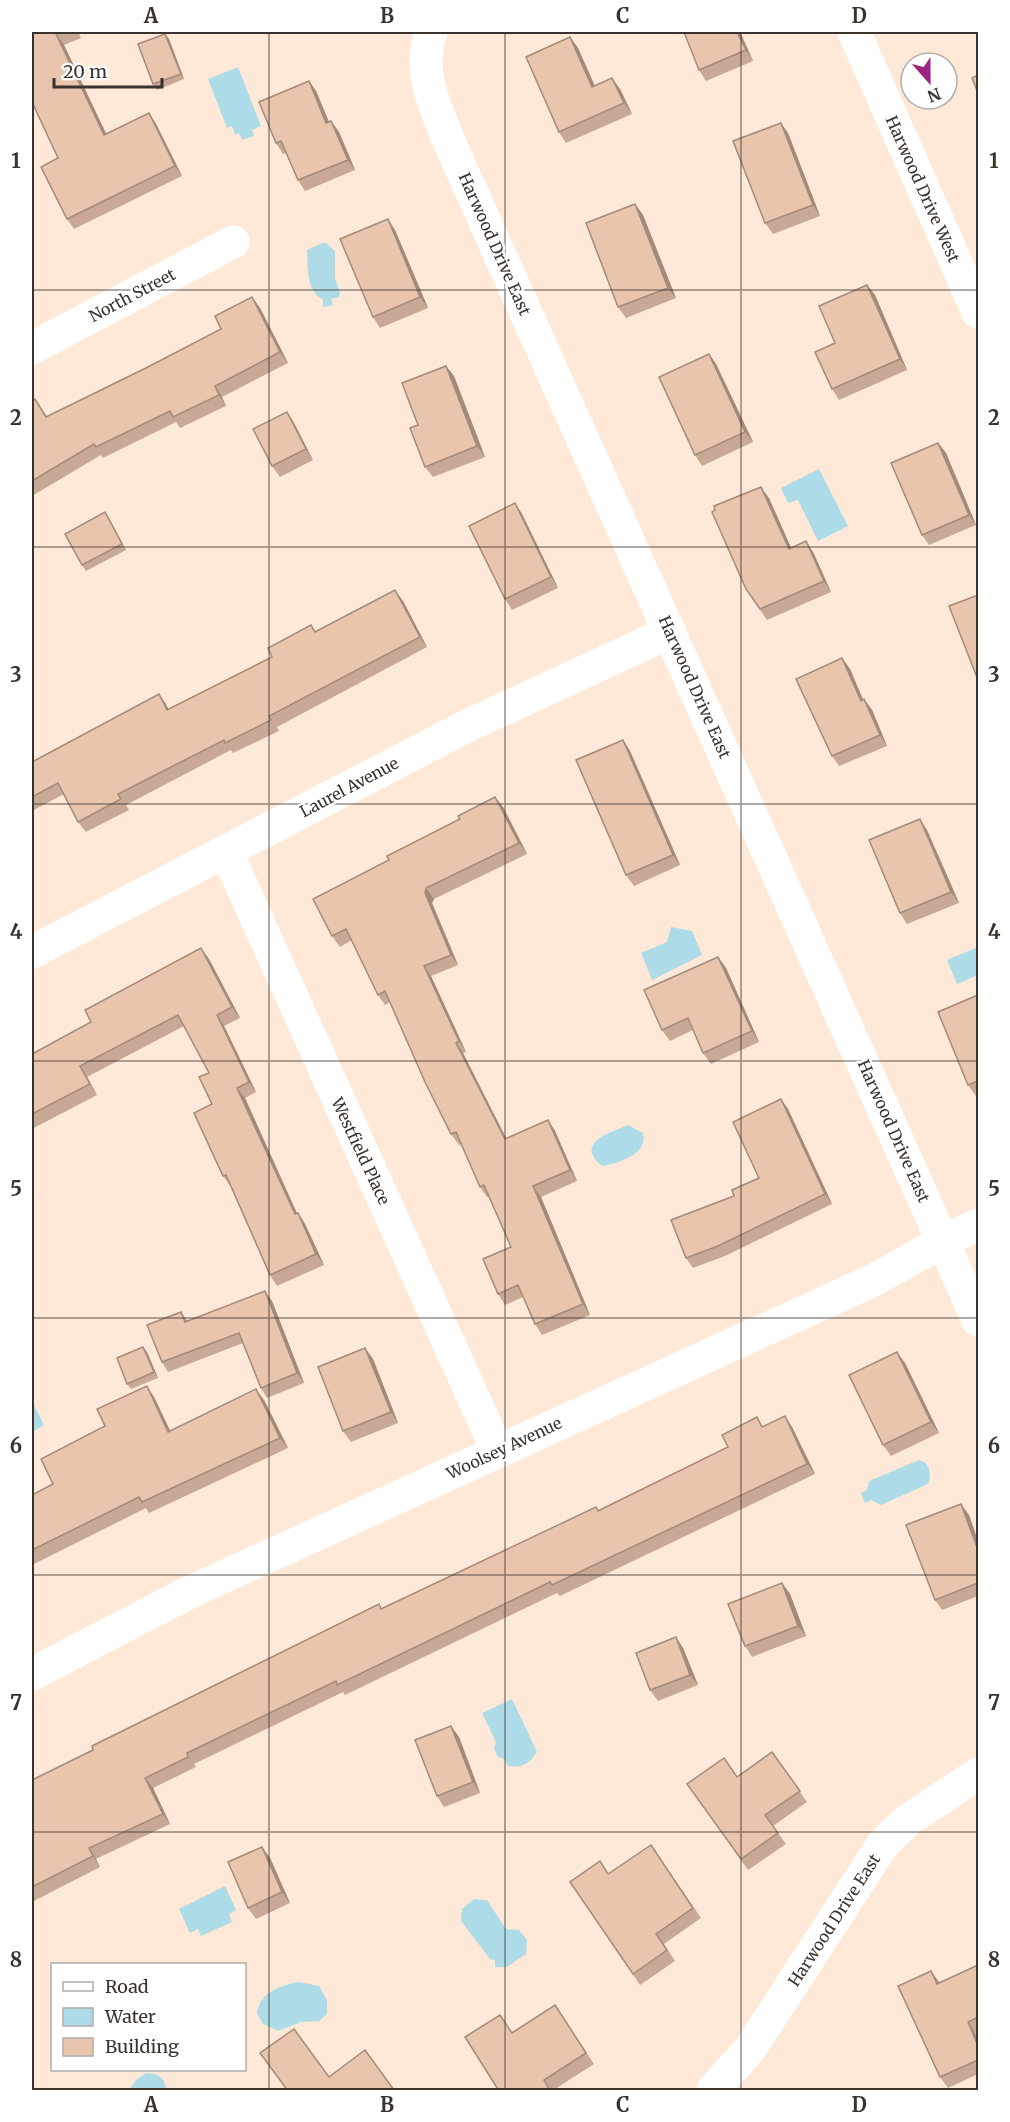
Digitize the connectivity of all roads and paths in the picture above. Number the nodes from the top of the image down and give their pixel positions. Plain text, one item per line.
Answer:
1 (854, 32) edge
2 (428, 41) edge
3 (233, 242) dead end
4 (978, 312) edge
5 (34, 340) edge
6 (670, 632) junction
7 (225, 851) junction
8 (32, 952) edge
9 (978, 1226) edge
10 (943, 1241) junction
11 (978, 1320) edge
12 (497, 1450) junction
13 (32, 1674) edge
14 (978, 1774) edge
15 (713, 2091) edge

1 - 4 street, Harwood Drive West
2 - 6 street, Harwood Drive East
3 - 5 street, North Street
6 - 7 street, Laurel Avenue
6 - 10 street, Harwood Drive East
7 - 8 street, Laurel Avenue
7 - 12 street, Westfield Place
9 - 10 street, Woolsey Avenue
10 - 11 street, Harwood Drive East
10 - 12 street, Woolsey Avenue
12 - 13 street, Woolsey Avenue
14 - 15 street, Harwood Drive East

